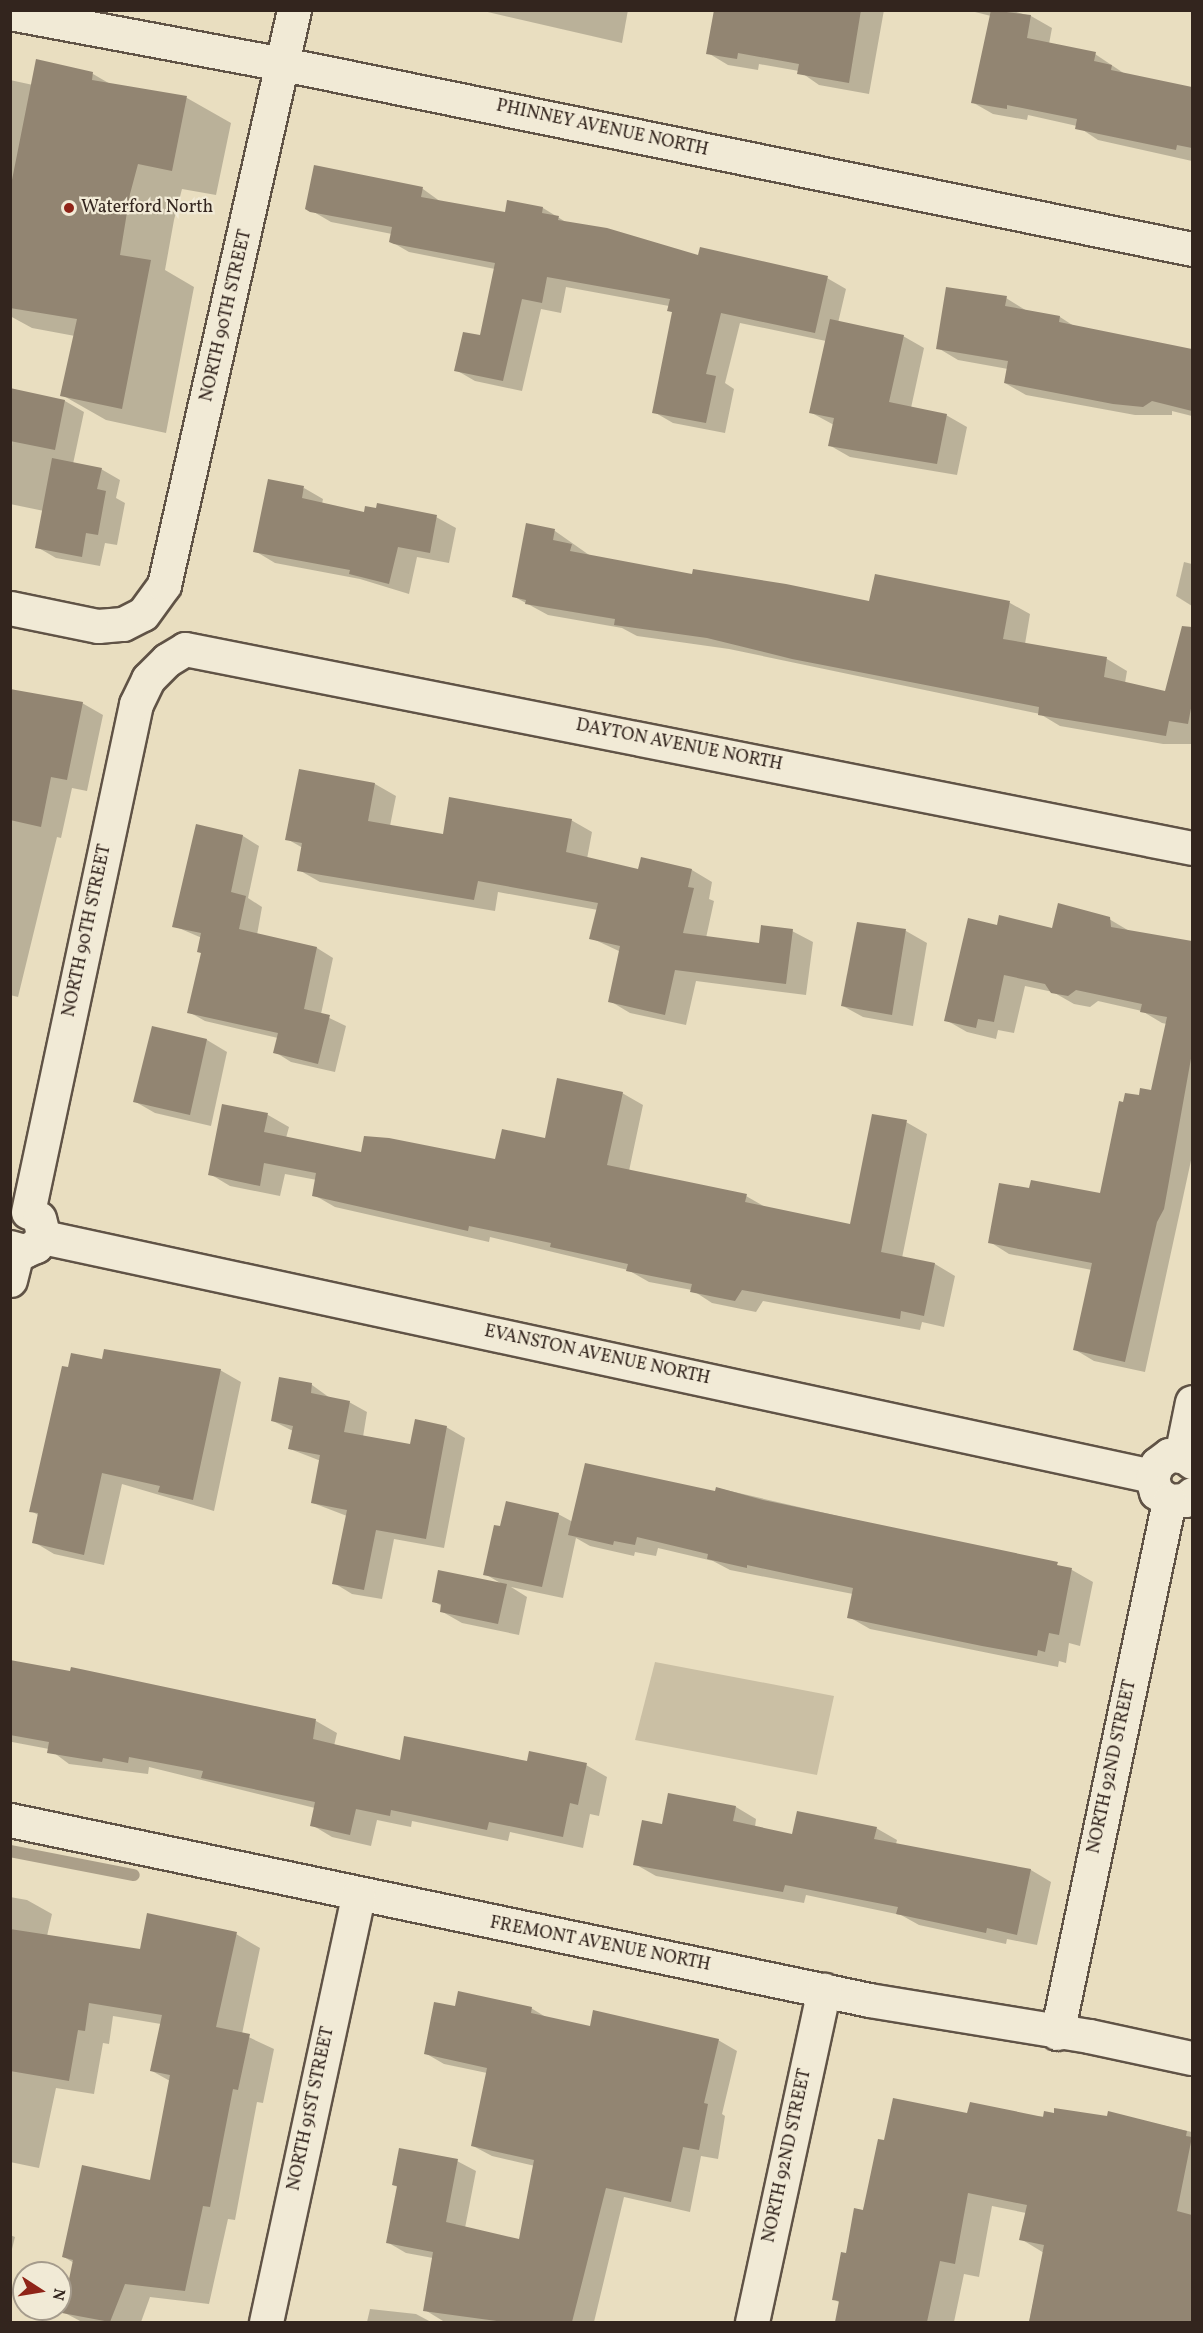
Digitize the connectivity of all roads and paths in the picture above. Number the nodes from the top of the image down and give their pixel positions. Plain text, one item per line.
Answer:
1 (294, 10) edge
2 (10, 13) edge
3 (283, 64) junction
4 (1192, 249) edge
5 (10, 608) edge
6 (167, 660) joint
7 (1192, 848) edge
8 (20, 1240) edge
9 (1192, 1402) edge
10 (1186, 1459) edge
11 (1171, 1490) edge
12 (10, 1821) edge
13 (358, 1896) junction
14 (824, 1990) junction
15 (1057, 2033) junction
16 (1192, 2058) edge
17 (266, 2322) edge
18 (752, 2322) edge

1 - 3 street, NORTH 90TH STREET
2 - 3 street, PHINNEY AVENUE NORTH
3 - 4 street, PHINNEY AVENUE NORTH
3 - 5 street, NORTH 90TH STREET
6 - 7 street, DAYTON AVENUE NORTH
6 - 8 street, NORTH 90TH STREET
8 - 11 street, EVANSTON AVENUE NORTH
9 - 10 street
10 - 11 street
11 - 15 street, NORTH 92ND STREET
12 - 13 street, FREMONT AVENUE NORTH
13 - 14 street, FREMONT AVENUE NORTH
13 - 17 street, NORTH 91ST STREET
14 - 15 street, FREMONT AVENUE NORTH
14 - 18 street, NORTH 92ND STREET
15 - 16 street, FREMONT AVENUE NORTH

